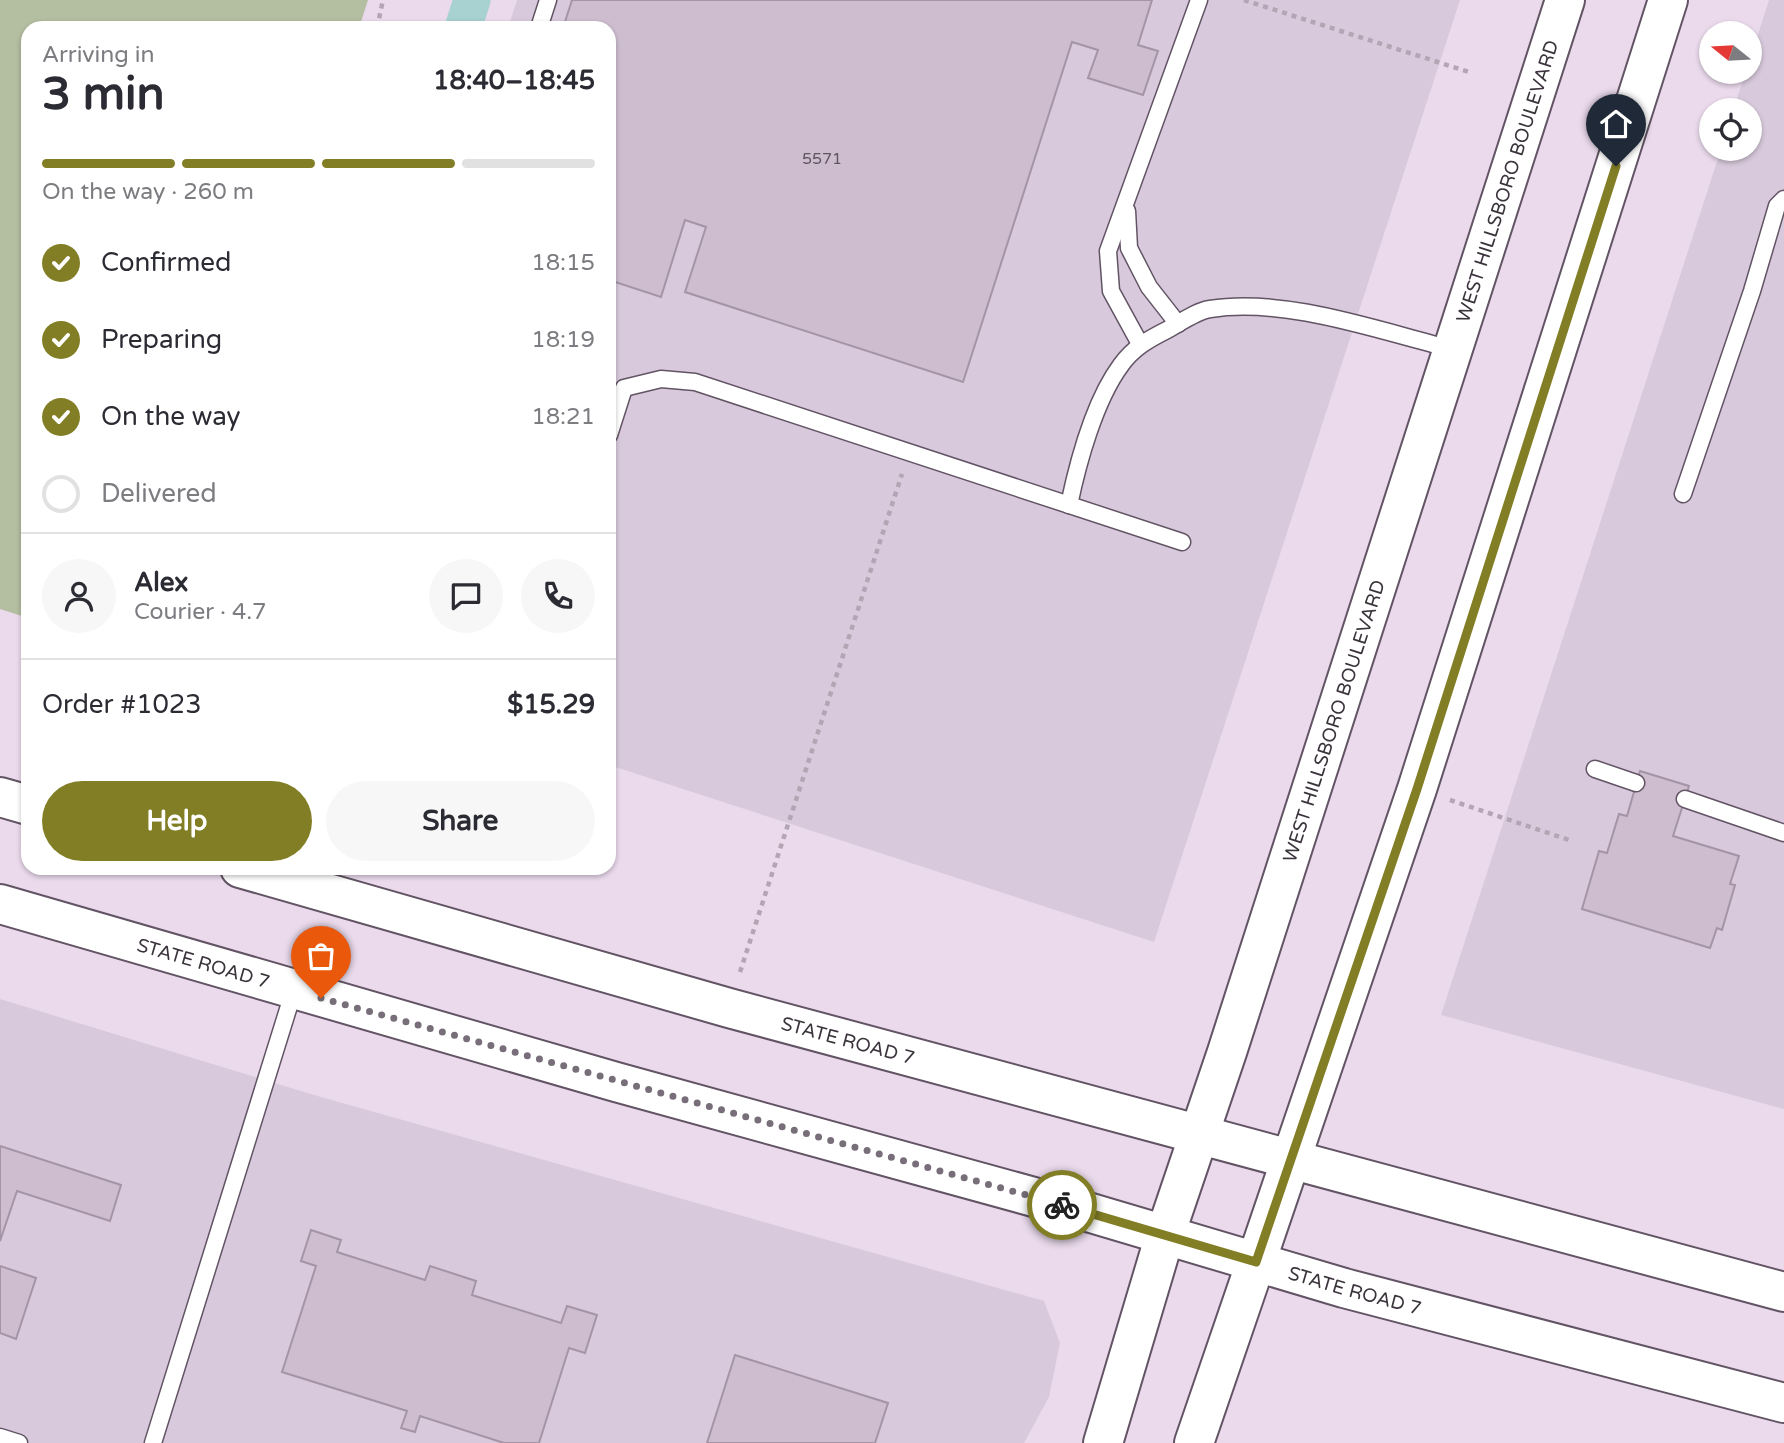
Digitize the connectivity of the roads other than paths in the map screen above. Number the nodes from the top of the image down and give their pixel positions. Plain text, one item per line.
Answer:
1 (548, 0) edge
2 (1199, 0) edge
3 (1565, 0) edge
4 (1668, 0) edge
5 (541, 21) edge
6 (1784, 200) edge
7 (1126, 205) junction
8 (1178, 324) junction
9 (1140, 344) junction
10 (1452, 349) junction
11 (616, 413) edge
12 (1683, 494) dead end
13 (1069, 505) junction
14 (1182, 542) dead end
15 (1595, 769) dead end
16 (1636, 783) dead end
17 (0, 797) edge
18 (1685, 799) dead end
19 (21, 803) edge
20 (1784, 833) edge
21 (272, 875) edge
22 (0, 904) edge
23 (294, 990) junction
24 (1200, 1137) junction
25 (1291, 1160) junction
26 (1165, 1235) junction
27 (1256, 1262) junction
28 (1784, 1292) edge
29 (1784, 1403) edge
30 (0, 1437) edge
31 (19, 1443) edge
32 (153, 1443) edge
33 (1102, 1443) edge
34 (1194, 1443) edge

1 - 5 lane
2 - 7 lane
3 - 10 main road, WEST HILLSBORO BOULEVARD
4 - 25 main road
6 - 12 lane
7 - 8 lane
7 - 9 lane
8 - 9 lane
8 - 10 lane
9 - 13 lane
10 - 24 main road, WEST HILLSBORO BOULEVARD
11 - 13 lane
13 - 14 lane
15 - 16 lane
17 - 19 main road
18 - 20 lane
21 - 24 main road, STATE ROAD 7
22 - 23 main road, STATE ROAD 7
23 - 26 main road, STATE ROAD 7
23 - 32 lane
24 - 25 main road, STATE ROAD 7
24 - 26 main road, WEST HILLSBORO BOULEVARD
25 - 27 main road
25 - 28 main road, STATE ROAD 7
26 - 27 main road, STATE ROAD 7
26 - 33 main road, WEST HILLSBORO BOULEVARD
27 - 29 main road, STATE ROAD 7
27 - 34 main road
30 - 31 lane

